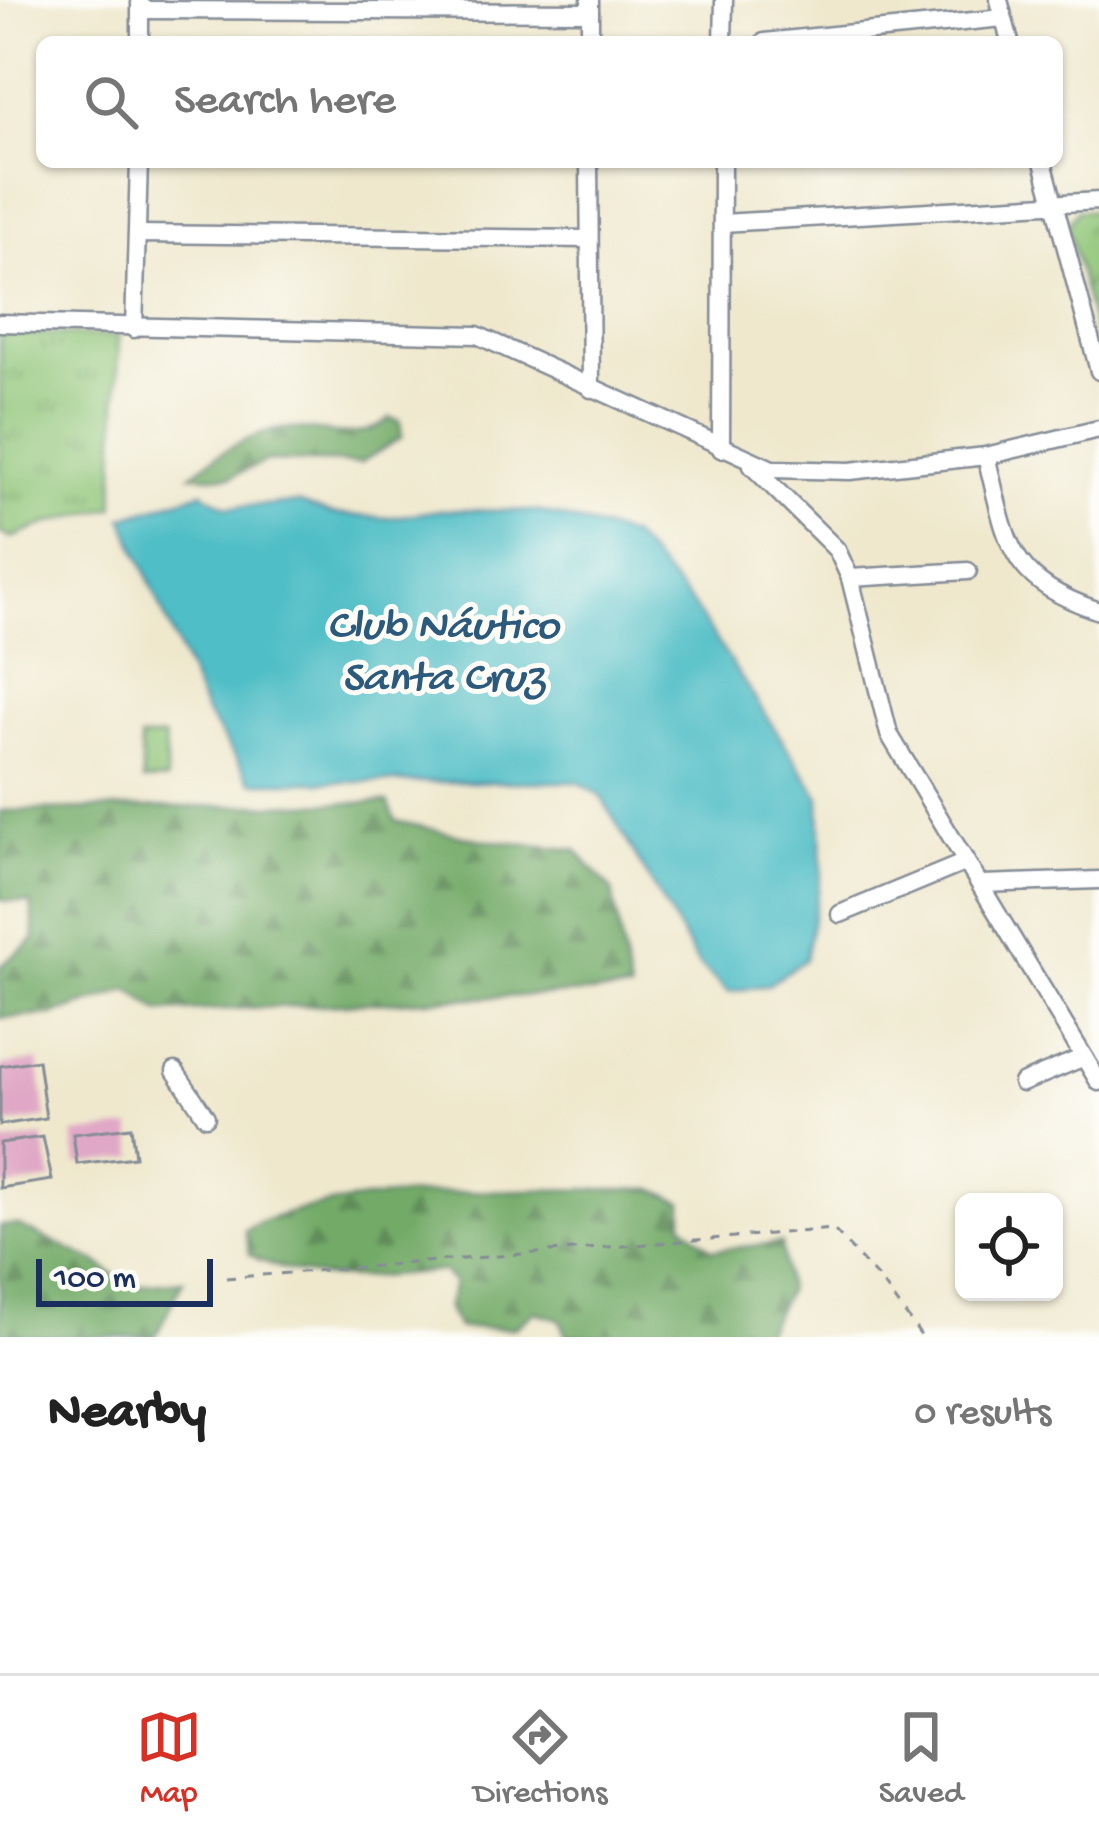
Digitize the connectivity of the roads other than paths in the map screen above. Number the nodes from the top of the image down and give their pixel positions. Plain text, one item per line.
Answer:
1 (724, 0) edge
2 (141, 5) edge
3 (590, 6) edge
4 (1001, 9) edge
5 (140, 36) edge
6 (723, 36) edge
7 (807, 36) edge
8 (139, 168) edge
9 (590, 168) edge
10 (722, 168) edge
11 (1045, 168) edge
12 (1099, 201) edge
13 (1055, 204) junction
14 (722, 223) junction
15 (138, 234) junction
16 (589, 239) junction
17 (0, 323) edge
18 (134, 329) junction
19 (1099, 371) edge
20 (591, 389) junction
21 (1099, 429) edge
22 (721, 449) junction
23 (986, 456) junction
24 (747, 461) junction
25 (968, 572) dead end
26 (850, 578) junction
27 (1099, 611) edge
28 (967, 862) junction
29 (1099, 880) edge
30 (982, 884) junction
31 (840, 914) dead end
32 (1084, 1057) junction
33 (175, 1071) dead end
34 (1099, 1082) edge
35 (1022, 1083) dead end
36 (206, 1117) dead end

1 - 6 street
2 - 3 street
2 - 5 street
4 - 7 street
8 - 15 street
9 - 16 street
10 - 14 street
11 - 13 street
12 - 13 street
13 - 14 street
13 - 19 street
14 - 22 street
15 - 16 street
15 - 18 street
16 - 20 street
17 - 18 street
18 - 20 street
20 - 22 street
21 - 23 street
22 - 24 street
23 - 24 street
23 - 27 street
24 - 26 street
25 - 26 street
26 - 28 street
28 - 30 street
28 - 31 street
29 - 30 street
30 - 32 street
32 - 34 street
32 - 35 street
33 - 36 street

